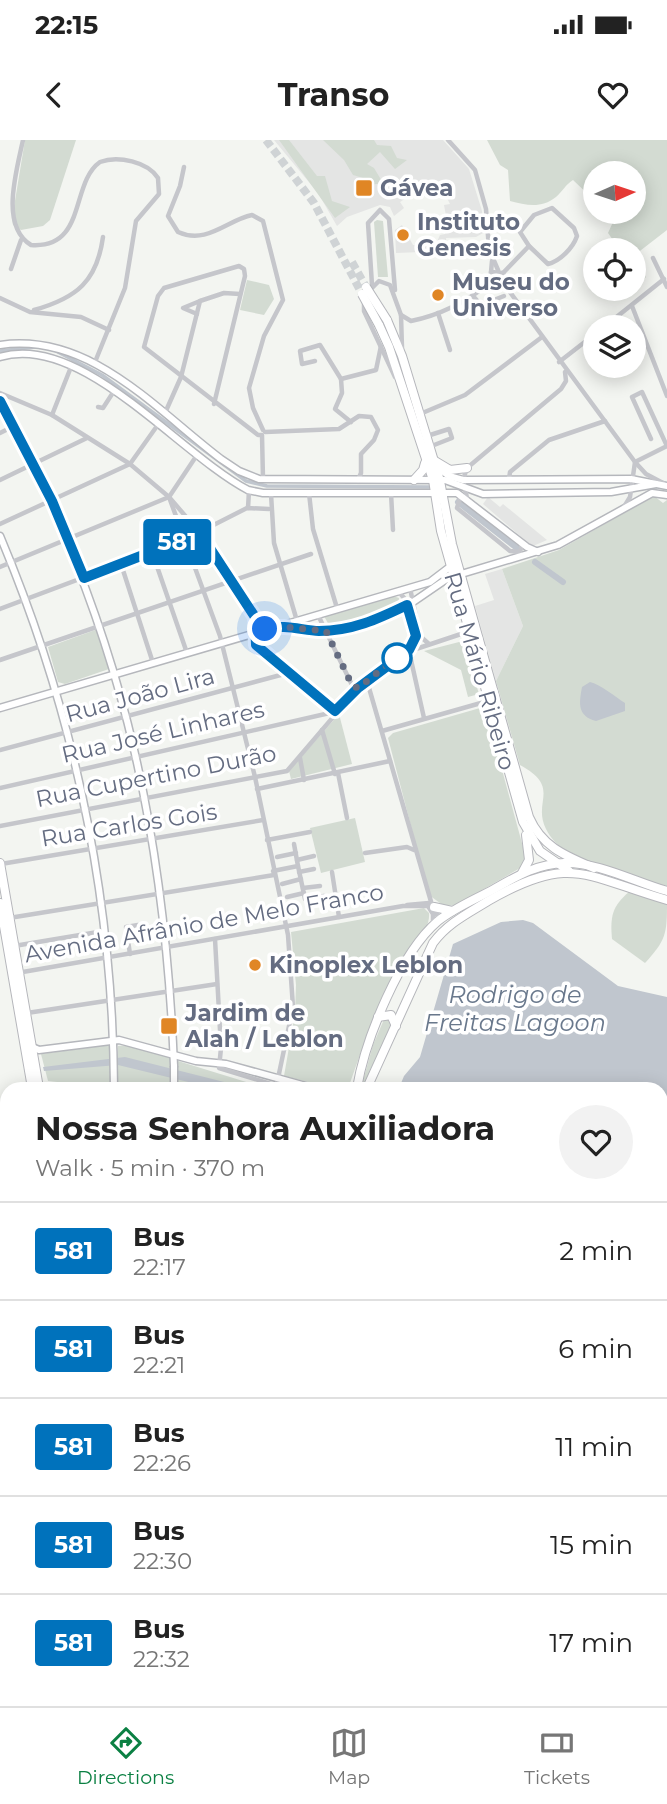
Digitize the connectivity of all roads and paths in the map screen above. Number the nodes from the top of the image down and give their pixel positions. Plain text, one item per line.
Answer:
1 (23, 140) edge
2 (448, 140) edge
3 (184, 167) dead end
4 (103, 237) dead end
5 (21, 240) junction
6 (528, 246) junction
7 (653, 257) dead end
8 (492, 260) junction
9 (10, 269) dead end
10 (491, 272) junction
11 (500, 272) junction
12 (665, 278) edge
13 (490, 283) junction
14 (501, 283) junction
15 (667, 287) edge
16 (367, 289) junction
17 (240, 294) junction
18 (473, 296) junction
19 (504, 296) dead end
20 (0, 298) edge
21 (396, 298) junction
22 (201, 301) junction
23 (481, 305) junction
24 (632, 306) junction
25 (470, 309) dead end
26 (30, 312) junction
27 (439, 313) junction
28 (197, 314) junction
29 (401, 315) junction
30 (620, 315) edge
31 (383, 322) junction
32 (109, 330) junction
33 (542, 337) junction
34 (583, 343) edge
35 (0, 345) edge
36 (381, 345) junction
37 (450, 350) dead end
38 (77, 352) junction
39 (402, 356) junction
40 (0, 357) edge
41 (315, 361) dead end
42 (95, 362) junction
43 (559, 362) junction
44 (72, 364) junction
45 (563, 368) junction
46 (181, 377) junction
47 (341, 379) junction
48 (561, 389) junction
49 (114, 391) junction
50 (582, 391) junction
51 (0, 393) edge
52 (405, 394) junction
53 (667, 396) edge
54 (0, 401) edge
55 (214, 404) junction
56 (98, 407) dead end
57 (165, 413) junction
58 (52, 415) junction
59 (420, 415) junction
60 (351, 422) junction
61 (606, 422) junction
62 (14, 426) junction
63 (158, 426) junction
64 (263, 432) junction
65 (0, 433) edge
66 (425, 436) junction
67 (88, 438) junction
68 (651, 439) dead end
69 (667, 448) edge
70 (426, 450) junction
71 (197, 455) junction
72 (635, 462) junction
73 (434, 463) junction
74 (34, 464) junction
75 (130, 464) junction
76 (467, 468) junction
77 (263, 479) junction
78 (509, 479) junction
79 (631, 479) junction
80 (0, 480) edge
81 (358, 480) junction
82 (553, 480) junction
83 (414, 481) junction
84 (436, 481) junction
85 (667, 485) edge
86 (656, 488) junction
87 (631, 490) junction
88 (259, 492) junction
89 (439, 492) junction
90 (465, 492) junction
91 (546, 492) junction
92 (309, 493) junction
93 (391, 493) junction
94 (475, 493) junction
95 (667, 495) edge
96 (169, 497) junction
97 (52, 501) junction
98 (251, 508) junction
99 (269, 509) junction
100 (620, 510) junction
101 (0, 524) edge
102 (393, 530) dead end
103 (200, 533) junction
104 (0, 536) edge
105 (186, 539) junction
106 (68, 540) junction
107 (522, 543) junction
108 (510, 551) junction
109 (152, 552) junction
110 (538, 552) junction
111 (311, 554) dead end
112 (504, 561) junction
113 (454, 562) junction
114 (11, 563) junction
115 (121, 564) junction
116 (280, 566) junction
117 (0, 568) edge
118 (457, 575) junction
119 (84, 578) junction
120 (233, 583) junction
121 (410, 587) junction
122 (206, 591) junction
123 (397, 591) junction
124 (26, 599) junction
125 (170, 603) junction
126 (410, 604) junction
127 (337, 608) junction
128 (0, 609) edge
129 (137, 614) junction
130 (318, 614) junction
131 (297, 621) junction
132 (467, 625) junction
133 (101, 627) junction
134 (274, 627) junction
135 (326, 631) junction
136 (254, 632) junction
137 (222, 642) junction
138 (430, 644) junction
139 (43, 646) junction
140 (409, 650) junction
141 (187, 654) junction
142 (0, 660) edge
143 (154, 663) junction
144 (288, 673) junction
145 (115, 675) junction
146 (367, 681) junction
147 (233, 688) junction
148 (358, 688) junction
149 (57, 691) junction
150 (492, 699) junction
151 (0, 708) edge
152 (335, 711) junction
153 (127, 716) junction
154 (424, 718) junction
155 (322, 729) junction
156 (244, 731) junction
157 (382, 731) junction
158 (69, 732) junction
159 (0, 750) edge
160 (137, 756) junction
161 (299, 757) junction
162 (390, 761) junction
163 (78, 769) junction
164 (286, 771) junction
165 (337, 774) junction
166 (255, 776) junction
167 (304, 780) junction
168 (290, 783) junction
169 (0, 788) edge
170 (257, 789) junction
171 (147, 797) junction
172 (86, 810) junction
173 (347, 818) dead end
174 (263, 820) junction
175 (0, 826) edge
176 (310, 832) dead end
177 (527, 832) junction
178 (153, 838) junction
179 (267, 840) junction
180 (412, 841) junction
181 (294, 844) dead end
182 (407, 847) junction
183 (94, 848) junction
184 (414, 850) junction
185 (296, 853) junction
186 (365, 853) dead end
187 (314, 856) dead end
188 (277, 857) dead end
189 (0, 864) edge
190 (555, 864) junction
191 (298, 866) junction
192 (594, 868) junction
193 (314, 869) dead end
194 (569, 871) junction
195 (332, 872) dead end
196 (273, 873) junction
197 (522, 873) junction
198 (301, 879) junction
199 (282, 884) dead end
200 (320, 886) dead end
201 (303, 891) junction
202 (667, 891) edge
203 (162, 893) junction
204 (324, 896) dead end
205 (287, 897) dead end
206 (667, 900) edge
207 (101, 902) junction
208 (0, 903) edge
209 (403, 906) junction
210 (433, 906) junction
211 (455, 911) junction
212 (339, 917) junction
213 (9, 918) junction
214 (439, 921) junction
215 (138, 925) dead end
216 (286, 927) junction
217 (432, 928) junction
218 (105, 931) junction
219 (215, 939) junction
220 (433, 943) junction
221 (14, 946) junction
222 (167, 947) junction
223 (130, 954) junction
224 (108, 957) junction
225 (16, 974) junction
226 (217, 984) junction
227 (393, 988) junction
228 (171, 992) junction
229 (411, 993) junction
230 (112, 1000) junction
231 (26, 1013) junction
232 (378, 1017) junction
233 (396, 1026) junction
234 (115, 1040) junction
235 (32, 1046) junction
236 (173, 1054) junction
237 (219, 1062) junction
238 (279, 1079) junction
239 (35, 1082) edge
240 (36, 1082) edge
241 (114, 1082) edge
242 (174, 1082) edge
243 (260, 1082) edge
244 (278, 1082) edge
245 (290, 1082) edge
246 (358, 1082) edge
247 (370, 1082) edge

1 - 5 street
2 - 8 street
3 - 64 street
4 - 26 street
5 - 9 street
5 - 32 street
6 - 6 street
6 - 11 street
7 - 12 street
8 - 10 street
8 - 11 street
10 - 11 street
10 - 13 street
11 - 14 street
12 - 15 street
12 - 24 street
13 - 14 street
13 - 18 street
14 - 33 street
16 - 21 street
16 - 21 street
16 - 31 highway, bridge
16 - 36 street
17 - 22 street
17 - 46 street
17 - 55 street
18 - 23 street
18 - 27 street
19 - 23 street
20 - 26 street
21 - 29 street
22 - 28 street
22 - 28 street
23 - 25 street
24 - 30 street
24 - 53 street
26 - 32 street
27 - 29 street
27 - 37 street
28 - 46 street
29 - 39 street
31 - 39 highway
31 - 52 highway
32 - 42 street
33 - 43 street
33 - 59 street
34 - 43 street
35 - 38 main road
36 - 47 street
36 - 52 street
38 - 42 main road
38 - 44 main road
39 - 59 highway
40 - 44 main road
41 - 47 street
42 - 57 main road
43 - 45 street
44 - 49 main road
44 - 58 street
45 - 48 street
45 - 50 street
46 - 55 street
46 - 57 street
47 - 60 street
48 - 50 street
48 - 76 street
49 - 56 street
49 - 63 main road
50 - 61 street
51 - 58 street
52 - 70 highway
54 - 62 main road
55 - 64 street
57 - 63 main road
57 - 77 main road
58 - 67 street
59 - 66 highway
60 - 64 street
60 - 81 street
61 - 72 street
61 - 78 street
62 - 65 street
62 - 74 main road
63 - 71 main road
63 - 75 street
64 - 77 street
66 - 70 highway
66 - 70 street
67 - 74 street
67 - 75 street
68 - 69 street
69 - 72 street
70 - 73 highway, Rua Mário Ribeiro
70 - 83 highway
70 - 84 highway, Rua Mário Ribeiro
71 - 88 main road
71 - 96 street
72 - 79 street
72 - 85 street
73 - 76 highway
73 - 84 highway, Rua Mário Ribeiro
73 - 90 main road
74 - 80 street
74 - 97 main road
75 - 96 street
75 - 97 street
76 - 90 street
77 - 81 main road
77 - 88 main road
78 - 82 main road
78 - 90 main road
79 - 82 main road
79 - 86 main road
79 - 87 street
81 - 83 main road
82 - 91 main road
83 - 84 main road
84 - 89 highway, Rua Mário Ribeiro
84 - 90 main road
85 - 86 main road
86 - 87 main road
86 - 95 main road
86 - 100 main road
87 - 91 main road
87 - 100 street
88 - 92 main road
88 - 98 street
88 - 99 street
89 - 90 main road
89 - 93 main road
89 - 113 highway, Rua Mário Ribeiro
90 - 94 main road
90 - 94 main road
90 - 107 main road
90 - 108 street
91 - 94 main road
92 - 93 main road
92 - 127 street
93 - 102 street
96 - 103 street
96 - 105 street
96 - 106 street
97 - 101 street
97 - 106 main road
98 - 99 street
98 - 103 street
99 - 116 street
100 - 110 main road
103 - 105 street
103 - 120 street
104 - 114 main road
105 - 109 street
105 - 122 street
106 - 114 street
106 - 119 main road
107 - 108 street
107 - 110 main road
108 - 112 street
109 - 115 street
109 - 125 street
110 - 112 main road
111 - 116 street
112 - 118 main road
113 - 118 highway, Rua Mário Ribeiro
113 - 121 main road
114 - 117 street
114 - 124 main road
115 - 119 street
115 - 129 street
116 - 120 street
116 - 131 street
118 - 126 main road
118 - 132 highway, Rua Mário Ribeiro
118 - 150 highway, Rua Mário Ribeiro
119 - 124 street
119 - 133 main road
120 - 122 street
120 - 136 street
121 - 123 main road
121 - 126 street
122 - 125 street
122 - 137 street
123 - 126 street
123 - 127 main road
124 - 128 street
124 - 139 main road
125 - 129 street
125 - 141 street
126 - 135 main road
126 - 138 street
126 - 140 street
127 - 130 main road
129 - 133 street
129 - 143 street
130 - 131 main road
130 - 135 street
131 - 134 main road
132 - 138 street
132 - 150 highway, Rua Mário Ribeiro
133 - 139 street
133 - 145 main road
134 - 135 main road
134 - 136 main road
135 - 148 street
136 - 137 main road
136 - 144 street
137 - 141 main road
137 - 147 street
138 - 140 street
139 - 142 street
139 - 149 main road
140 - 146 street, Rua Cupertino Durão
140 - 154 street
141 - 143 main road
143 - 145 main road
144 - 147 street, Rua João Lira
144 - 152 street
145 - 149 main road
145 - 153 main road
146 - 148 street, Rua Cupertino Durão
146 - 157 street
147 - 153 street, Rua João Lira
147 - 156 street
148 - 152 street, Rua Cupertino Durão
149 - 151 main road
149 - 158 main road
150 - 154 street
150 - 177 highway, Rua Mário Ribeiro
150 - 192 highway, Rua Mário Ribeiro
152 - 155 street, Rua Cupertino Durão
152 - 156 street, Rua José Linhares
153 - 158 street, Rua João Lira
153 - 160 main road
154 - 157 street
155 - 161 street, Rua Cupertino Durão
155 - 165 street
156 - 160 street, Rua José Linhares
156 - 166 street
157 - 162 street
158 - 159 street, Rua João Lira
158 - 163 main road
160 - 163 street, Rua José Linhares
160 - 171 main road
161 - 164 street, Rua Cupertino Durão
161 - 167 street
162 - 165 street
162 - 180 street
163 - 169 street, Rua José Linhares
163 - 172 main road
164 - 166 street, Rua Cupertino Durão
164 - 168 street
165 - 167 street
165 - 173 street
166 - 170 street
166 - 171 street, Rua Cupertino Durão
167 - 168 street
168 - 170 street
170 - 174 street
171 - 172 street, Rua Cupertino Durão
171 - 178 main road
172 - 175 street, Rua Cupertino Durão
172 - 183 main road
174 - 178 street, Rua Carlos Gois
174 - 179 street
176 - 179 street
177 - 190 highway, Rua Mário Ribeiro
177 - 197 highway
178 - 183 street, Rua Carlos Gois
178 - 203 main road
179 - 196 street
180 - 182 street
180 - 184 street
181 - 185 street
182 - 184 street
182 - 186 street
183 - 189 street, Rua Carlos Gois
183 - 207 main road
184 - 210 street
185 - 188 street
185 - 191 street
187 - 191 street
189 - 213 highway
190 - 192 highway
190 - 194 highway, Rua Mário Ribeiro
190 - 197 highway
191 - 193 street
191 - 196 street
191 - 198 street
192 - 202 highway
194 - 206 highway, Rua Mário Ribeiro
194 - 220 highway
195 - 212 street
196 - 203 street
196 - 216 street
197 - 211 highway
198 - 199 street
198 - 201 street
200 - 201 street
201 - 204 street
201 - 205 street
203 - 207 street
203 - 222 main road
207 - 213 street
207 - 218 main road
208 - 225 highway
209 - 210 street, Avenida Afrânio de Melo Franco
209 - 212 street, Avenida Afrânio de Melo Franco
209 - 217 street, Avenida Afrânio de Melo Franco
210 - 211 highway
210 - 214 street
211 - 214 highway
212 - 216 street, Avenida Afrânio de Melo Franco
213 - 221 highway
214 - 217 highway
214 - 220 highway
215 - 223 street
216 - 219 street, Avenida Afrânio de Melo Franco
216 - 238 street
217 - 227 highway
218 - 221 street
218 - 224 main road
219 - 222 street, Avenida Afrânio de Melo Franco
219 - 226 street
220 - 229 highway
221 - 225 highway
222 - 223 street, Avenida Afrânio de Melo Franco
222 - 228 main road
223 - 224 street, Avenida Afrânio de Melo Franco
224 - 225 street, Avenida Afrânio de Melo Franco
224 - 230 main road
225 - 231 highway
225 - 239 highway
226 - 228 street
226 - 237 street
227 - 229 highway
227 - 232 highway
228 - 230 street
228 - 236 main road
229 - 233 highway
230 - 231 street
230 - 234 main road
231 - 235 highway
232 - 233 highway
232 - 246 highway
233 - 247 highway
234 - 235 main road
234 - 236 main road
234 - 241 main road
235 - 240 highway
236 - 237 main road
236 - 242 main road, bridge
237 - 238 main road
237 - 243 street
238 - 244 street
238 - 245 main road

